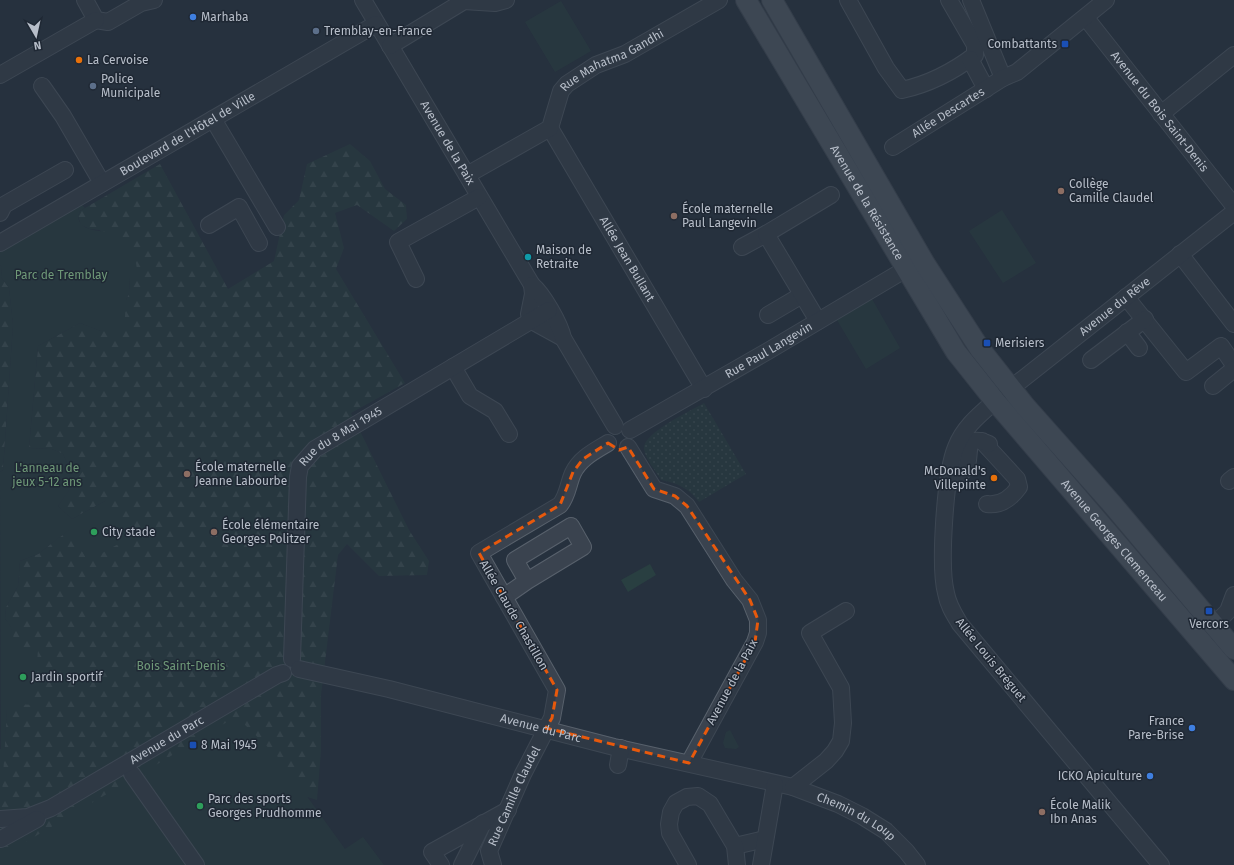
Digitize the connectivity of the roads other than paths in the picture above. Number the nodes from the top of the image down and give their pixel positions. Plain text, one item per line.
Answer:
1 (85, 0) edge
2 (154, 0) edge
3 (363, 0) edge
4 (506, 0) edge
5 (719, 0) edge
6 (746, 0) edge
7 (772, 0) edge
8 (848, 0) edge
9 (949, 0) edge
10 (971, 0) edge
11 (1106, 0) edge
12 (1086, 18) junction
13 (96, 20) junction
14 (376, 24) junction
15 (390, 46) junction
16 (1234, 55) edge
17 (970, 59) junction
18 (0, 75) edge
19 (1003, 78) junction
20 (42, 86) dead end
21 (986, 89) junction
22 (1161, 114) junction
23 (213, 119) junction
24 (550, 128) junction
25 (893, 147) dead end
26 (65, 170) dead end
27 (466, 175) junction
28 (102, 183) junction
29 (258, 196) junction
30 (831, 196) dead end
31 (479, 197) junction
32 (1234, 206) edge
33 (239, 207) junction
34 (0, 212) edge
35 (1234, 212) edge
36 (0, 218) edge
37 (209, 225) dead end
38 (277, 227) dead end
39 (766, 234) junction
40 (5, 240) edge
41 (259, 243) dead end
42 (742, 247) dead end
43 (1180, 254) junction
44 (906, 269) junction
45 (416, 279) dead end
46 (532, 285) junction
47 (802, 295) junction
48 (1126, 297) junction
49 (549, 310) junction
50 (768, 315) dead end
51 (1145, 319) junction
52 (532, 321) junction
53 (818, 321) junction
54 (1234, 324) edge
55 (1126, 332) junction
56 (563, 338) junction
57 (1139, 348) dead end
58 (1091, 360) dead end
59 (1234, 364) edge
60 (453, 367) junction
61 (1234, 369) edge
62 (1213, 386) dead end
63 (704, 389) junction
64 (1012, 389) junction
65 (995, 401) junction
66 (615, 426) junction
67 (630, 430) junction
68 (509, 434) dead end
69 (608, 443) junction
70 (628, 447) junction
71 (958, 479) junction
72 (987, 504) dead end
73 (526, 581) dead end
74 (1234, 595) edge
75 (504, 597) junction
76 (846, 611) dead end
77 (1214, 625) junction
78 (1234, 649) edge
79 (295, 664) junction
80 (1234, 680) edge
81 (546, 728) junction
82 (621, 748) junction
83 (686, 763) junction
84 (618, 765) dead end
85 (132, 774) dead end
86 (784, 785) junction
87 (46, 810) junction
88 (508, 810) junction
89 (1, 818) edge
90 (483, 823) junction
91 (1, 839) edge
92 (766, 839) junction
93 (735, 846) junction
94 (196, 865) edge
95 (441, 865) edge
96 (462, 865) edge
97 (493, 865) edge
98 (688, 865) edge
99 (737, 865) edge
100 (761, 865) edge
101 (917, 865) edge
102 (1161, 865) edge

1 - 13 street
2 - 13 street
3 - 14 street, Avenue de la Paix
4 - 15 street
5 - 24 street, Rue Mahatma Gandhi
6 - 44 main road, Avenue de la Résistance
7 - 64 main road, Avenue de la Résistance
8 - 17 street
9 - 17 street
10 - 19 street
11 - 12 street, Allée Descartes
12 - 19 street, Allée Descartes
12 - 22 street, Avenue du Bois Saint-Denis
13 - 18 street
14 - 15 street, Avenue de la Paix
14 - 23 street, Boulevard de l'Hôtel de Ville
15 - 27 street, Avenue de la Paix
16 - 22 street
17 - 21 street
19 - 21 street, Allée Descartes
20 - 28 street
21 - 25 street, Allée Descartes
22 - 32 street, Avenue du Bois Saint-Denis
23 - 28 street, Boulevard de l'Hôtel de Ville
23 - 29 street
24 - 27 street
24 - 63 street, Allée Jean Bullant
26 - 34 street
27 - 31 street, Avenue de la Paix
28 - 40 street, Boulevard de l'Hôtel de Ville
29 - 33 street
29 - 38 street
30 - 39 street
31 - 45 street
31 - 46 street, Avenue de la Paix
33 - 37 street
33 - 41 street
35 - 43 street, Avenue du Rêve
36 - 40 street
39 - 42 street
39 - 47 street
43 - 48 street, Avenue du Rêve
43 - 54 street
44 - 53 street, Rue Paul Langevin
44 - 65 main road, Avenue de la Résistance
46 - 49 street, Avenue de la Paix
46 - 52 street
47 - 50 street
47 - 53 street
48 - 51 street
48 - 64 street, Avenue du Rêve
49 - 52 street, Rue du 8 Mai 1945
49 - 56 street, Avenue de la Paix
51 - 55 street
51 - 59 street
52 - 56 street, Avenue de la Paix
52 - 60 street, Rue du 8 Mai 1945
53 - 63 street, Rue Paul Langevin
55 - 57 street
55 - 58 street
56 - 66 street, Avenue de la Paix
60 - 68 street
60 - 79 street, Rue du 8 Mai 1945
61 - 62 street
63 - 67 street, Rue Paul Langevin
64 - 65 street, Avenue du Rêve
64 - 77 main road, Avenue Georges Clemenceau
65 - 71 street, Allée Louis Bréguet
65 - 80 main road, Avenue Georges Clemenceau
66 - 67 street
66 - 69 street
67 - 70 street
69 - 70 street
69 - 75 street, Allée Claude Chastillon
70 - 83 street, Avenue de la Paix
71 - 72 street
71 - 102 street, Allée Louis Bréguet
73 - 75 street
74 - 77 street
75 - 81 street, Allée Claude Chastillon
76 - 86 street
77 - 78 main road, Avenue Georges Clemenceau
79 - 81 street, Avenue du Parc
79 - 87 street, Avenue du Parc
81 - 82 street, Avenue du Parc
81 - 88 street, Rue Camille Claudel
82 - 83 street, Avenue du Parc
82 - 84 street
83 - 86 street, Avenue du Parc
85 - 94 street
86 - 92 street
86 - 101 street, Chemin du Loup
87 - 89 street, Avenue du Parc
87 - 91 street, Avenue du Parc
88 - 90 street
88 - 97 street, Rue Camille Claudel
89 - 91 street
90 - 95 street
90 - 96 street
92 - 93 street
92 - 100 street
93 - 98 street
93 - 99 street

